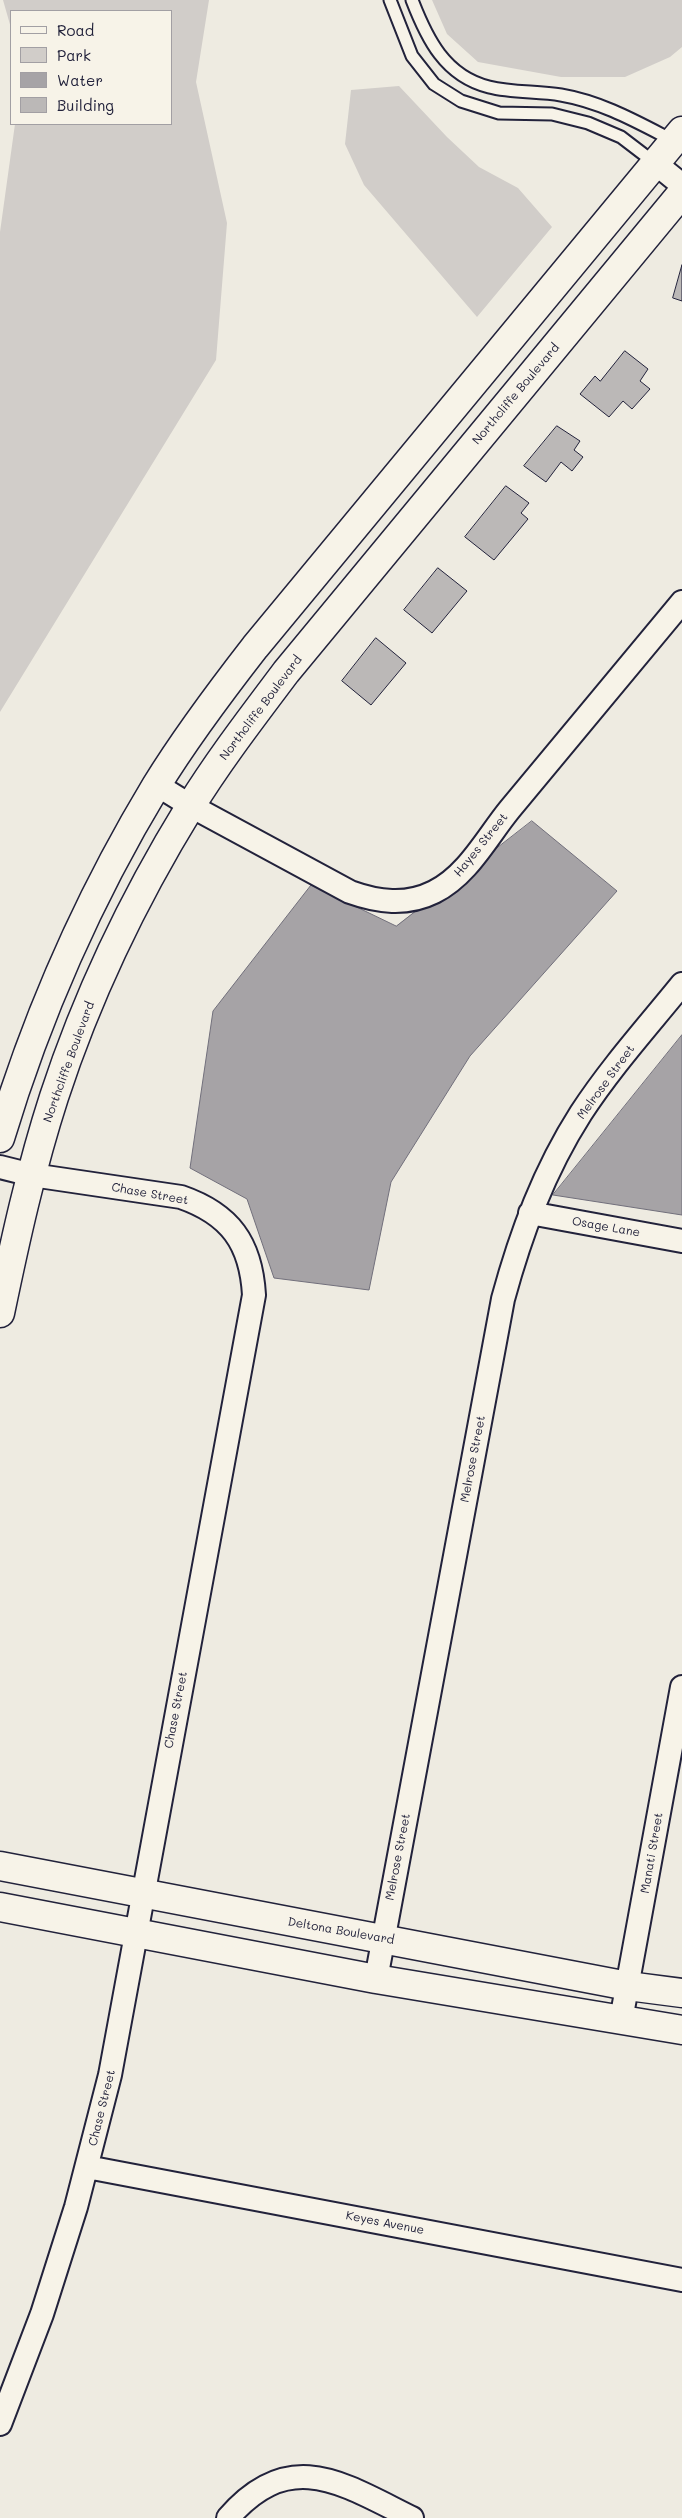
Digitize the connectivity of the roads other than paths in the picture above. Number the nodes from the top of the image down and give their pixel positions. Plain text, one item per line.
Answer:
1 (390, 0) edge
2 (412, 0) edge
3 (678, 136) edge
4 (655, 163) junction
5 (682, 185) edge
6 (682, 193) edge
7 (682, 602) edge
8 (157, 785) junction
9 (191, 806) junction
10 (682, 984) edge
11 (0, 1138) edge
12 (0, 1167) edge
13 (32, 1175) junction
14 (530, 1213) junction
15 (682, 1240) edge
16 (0, 1313) edge
17 (682, 1687) edge
18 (0, 1866) edge
19 (142, 1895) junction
20 (0, 1908) edge
21 (136, 1933) junction
22 (382, 1939) junction
23 (376, 1979) junction
24 (628, 1986) junction
25 (682, 1994) edge
26 (622, 2020) junction
27 (682, 2030) edge
28 (87, 2167) junction
29 (682, 2280) edge
30 (0, 2424) edge
31 (228, 2518) edge
32 (412, 2518) edge

1 - 4 lane
2 - 3 lane
3 - 4 main road
4 - 5 street
4 - 8 main road
6 - 9 main road, Northcliffe Boulevard
7 - 9 street, Hayes Street
8 - 9 street, Hayes Street
8 - 11 main road
9 - 13 main road, Northcliffe Boulevard
10 - 14 street, Melrose Street
12 - 13 street, Chase Street
13 - 16 main road, Northcliffe Boulevard
13 - 19 street, Chase Street
14 - 15 street, Osage Lane
14 - 22 street, Melrose Street
17 - 24 street, Manati Street
18 - 19 main road, Deltona Boulevard
19 - 21 street, Chase Street
19 - 22 main road, Deltona Boulevard
20 - 21 main road
21 - 23 main road
21 - 28 street, Chase Street
22 - 23 street, Melrose Street
22 - 24 main road, Deltona Boulevard
23 - 26 main road
24 - 25 main road, Deltona Boulevard
24 - 26 street, Manati Street
26 - 27 main road
28 - 29 street, Keyes Avenue
28 - 30 street, Chase Street
31 - 32 street

